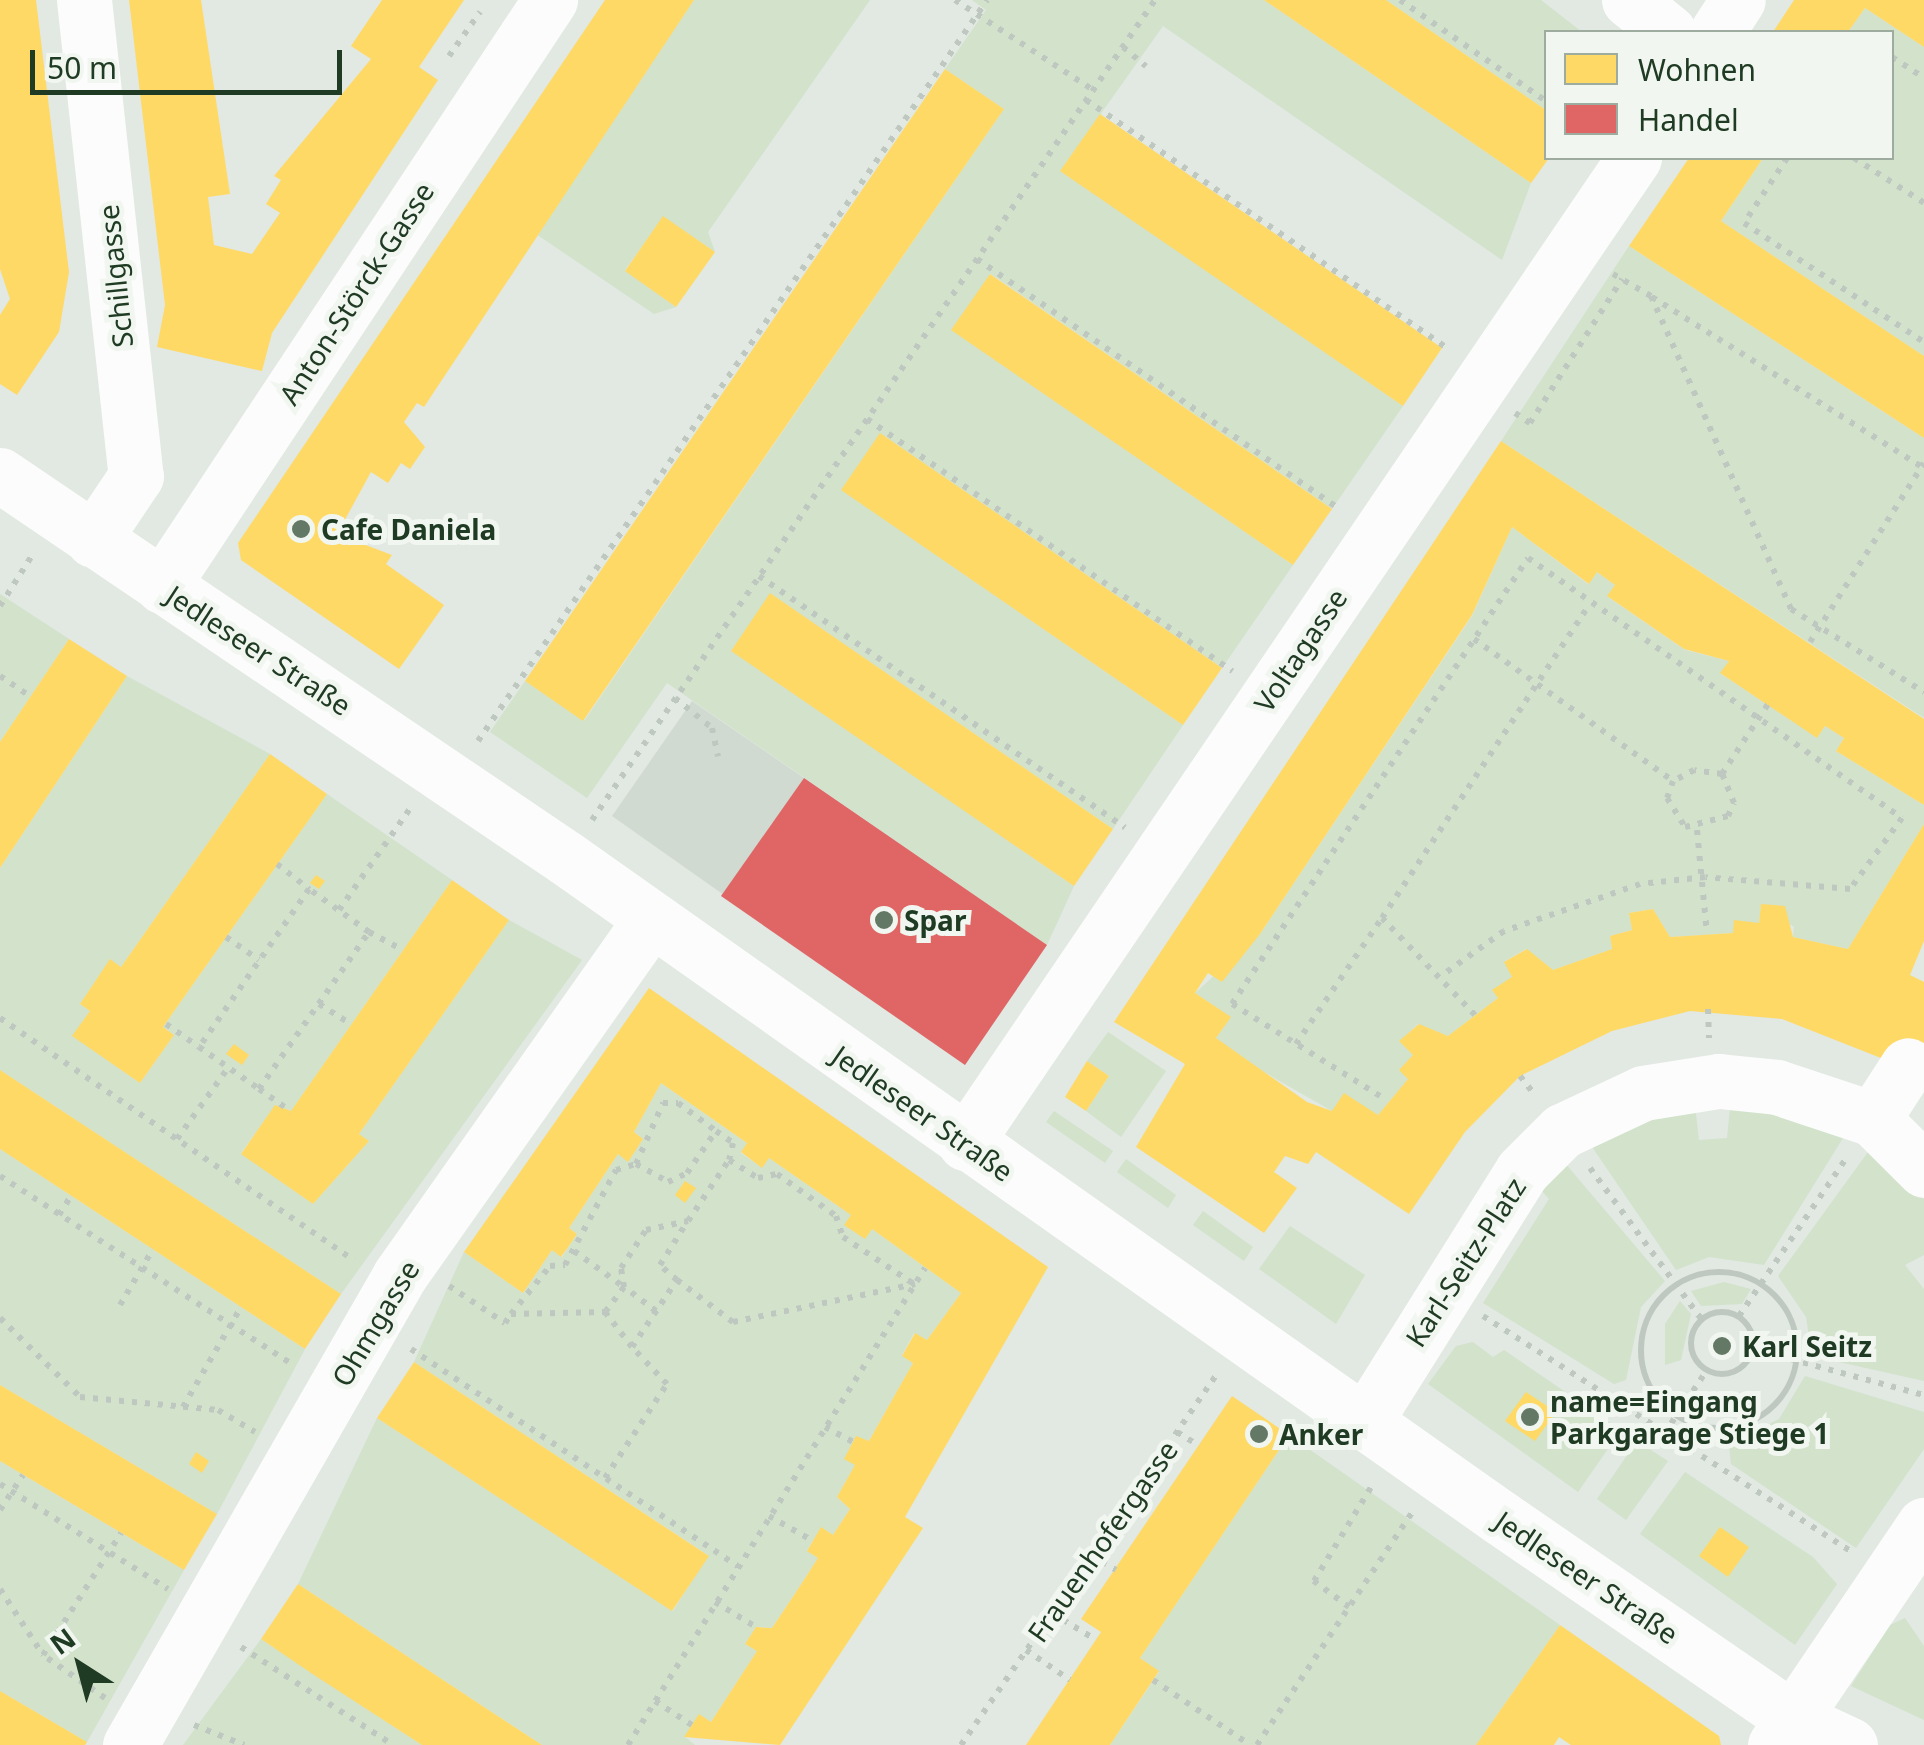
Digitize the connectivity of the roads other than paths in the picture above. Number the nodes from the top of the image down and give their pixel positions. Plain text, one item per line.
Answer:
1 (84, 0) edge
2 (550, 0) edge
3 (1629, 0) edge
4 (1738, 0) edge
5 (1666, 30) edge
6 (1718, 30) edge
7 (1633, 160) edge
8 (0, 474) edge
9 (74, 527) junction
10 (162, 586) junction
11 (650, 921) junction
12 (1908, 1065) dead end
13 (1872, 1119) junction
14 (965, 1142) junction
15 (1924, 1170) edge
16 (1400, 1447) junction
17 (1924, 1526) edge
18 (1784, 1731) edge
19 (136, 1734) edge
20 (1850, 1745) edge

1 - 9 street, Schillgasse
2 - 10 street, Anton-Störck-Gasse
3 - 5 street
4 - 6 street
7 - 14 street, Voltagasse
8 - 9 street, Jedleseer Straße
9 - 10 street, Jedleseer Straße
10 - 11 street, Jedleseer Straße
11 - 14 street, Jedleseer Straße
11 - 19 street, Ohmgasse
12 - 13 street
13 - 15 street, Karl-Seitz-Platz
13 - 16 street, Karl-Seitz-Platz
14 - 16 street, Jedleseer Straße
16 - 18 street, Jedleseer Straße
17 - 18 street
18 - 20 street, Jedleseer Straße

